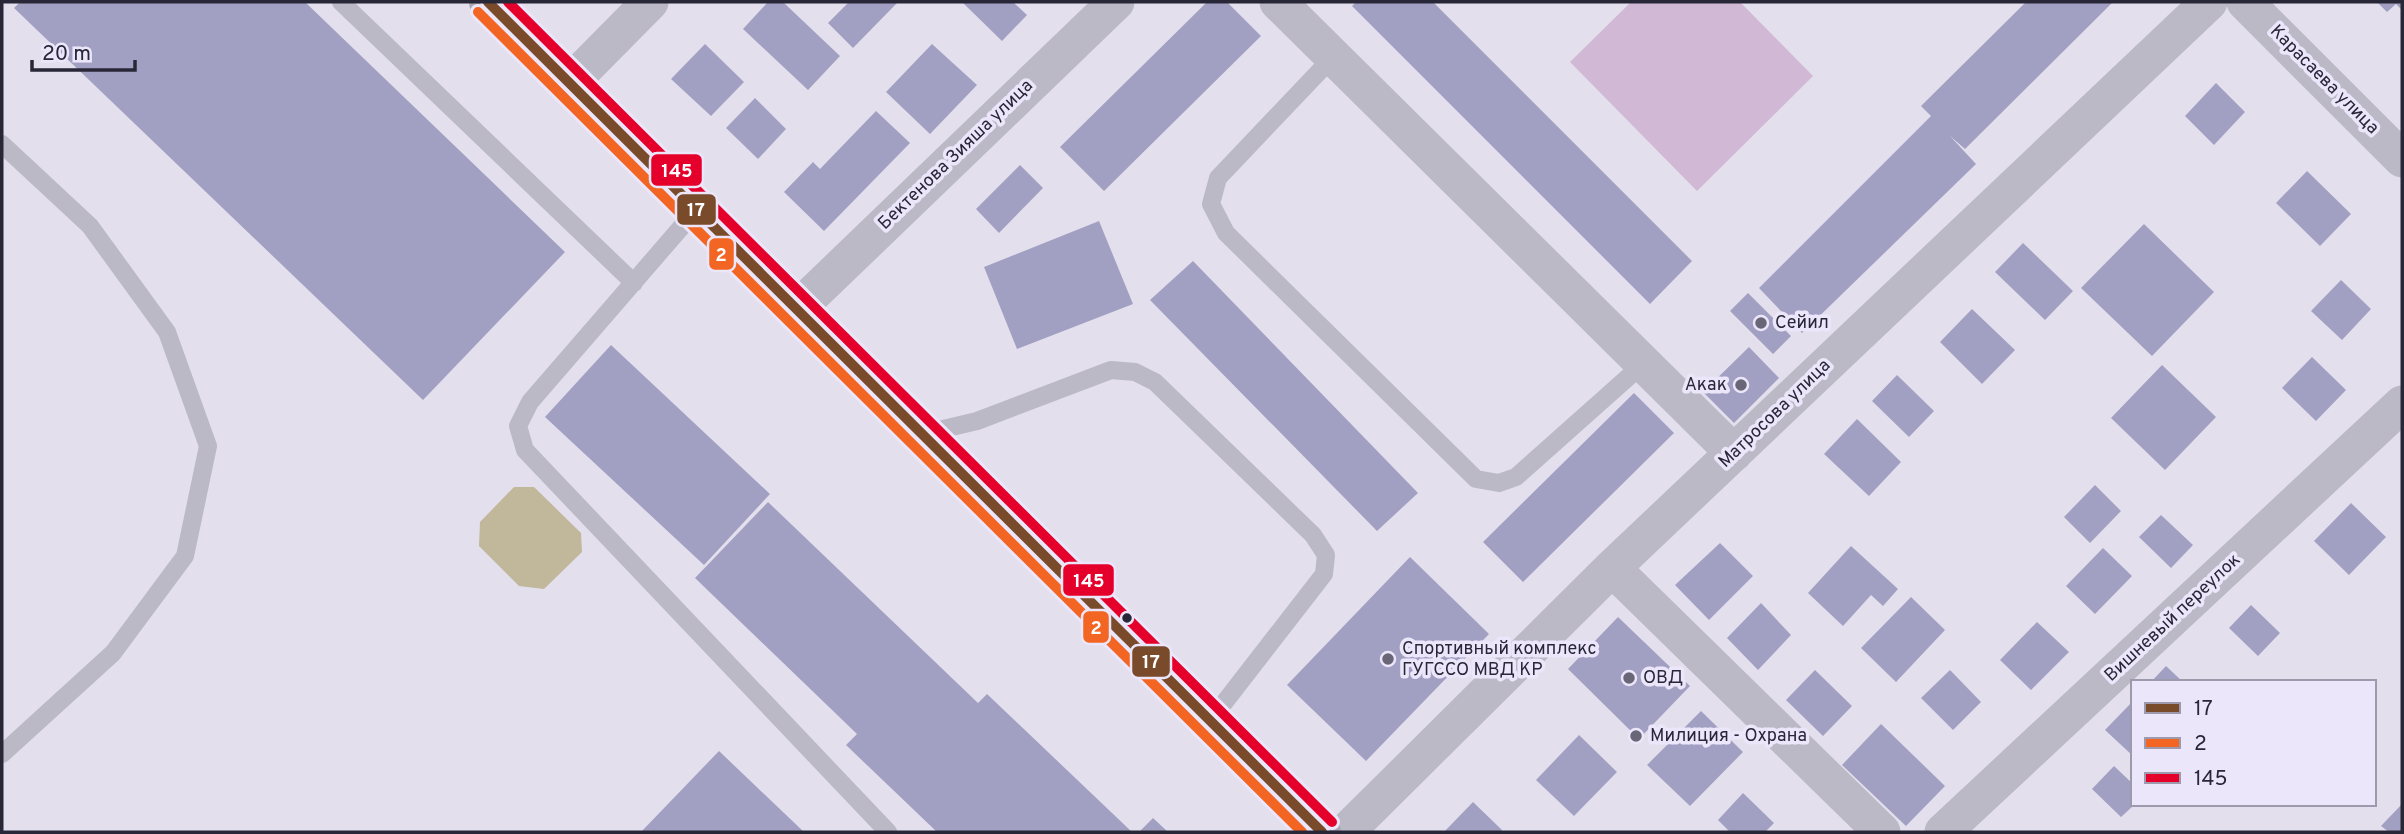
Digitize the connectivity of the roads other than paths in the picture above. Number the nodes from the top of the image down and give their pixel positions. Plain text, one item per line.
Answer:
1 (341, 2) edge
2 (488, 2) edge
3 (650, 2) edge
4 (1116, 2) edge
5 (1278, 2) edge
6 (2208, 2) edge
7 (2245, 2) edge
8 (1333, 57) junction
9 (570, 83) junction
10 (2, 144) edge
11 (2402, 159) edge
12 (697, 209) junction
13 (634, 283) junction
14 (797, 309) junction
15 (1643, 363) junction
16 (2402, 404) edge
17 (922, 434) junction
18 (1734, 453) junction
19 (1612, 569) junction
20 (1210, 720) junction
21 (2, 754) edge
22 (888, 832) edge
23 (1322, 832) edge
24 (1346, 832) edge
25 (1882, 832) edge
26 (1943, 832) edge

1 - 13 lane
2 - 9 main road
3 - 9 street
4 - 14 street, Бектенова Зияша улица
5 - 8 street
6 - 18 street, Матросова улица
7 - 11 street, Карасаева улица
8 - 15 street
8 - 15 lane
9 - 12 main road
10 - 21 lane
12 - 13 lane
12 - 14 main road
13 - 22 lane
14 - 17 main road
15 - 18 street
16 - 26 street, Вишневый переулок
17 - 20 main road
17 - 20 lane
18 - 19 street, Матросова улица
19 - 24 street, Матросова улица
19 - 25 street
20 - 23 main road

